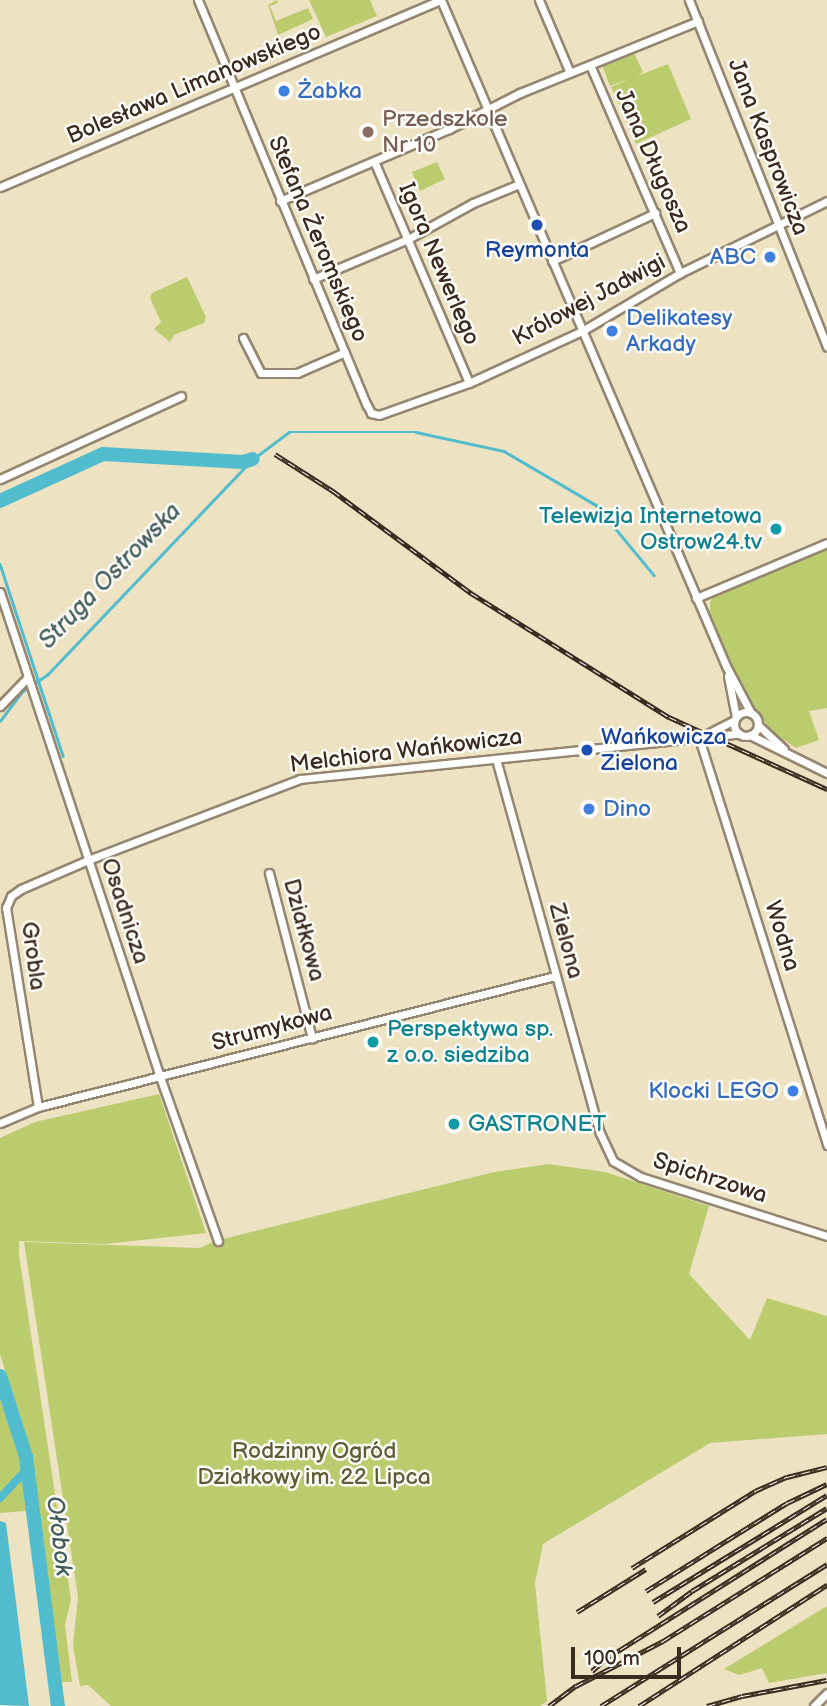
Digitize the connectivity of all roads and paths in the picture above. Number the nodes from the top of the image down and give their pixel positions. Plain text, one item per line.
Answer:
1 (198, 0) edge
2 (441, 0) edge
3 (539, 0) edge
4 (689, 0) edge
5 (698, 21) junction
6 (590, 65) junction
7 (570, 73) junction
8 (233, 88) junction
9 (488, 110) junction
10 (374, 161) junction
11 (519, 184) junction
12 (0, 187) edge
13 (280, 201) junction
14 (827, 201) edge
15 (655, 213) junction
16 (778, 222) junction
17 (408, 239) junction
18 (552, 261) junction
19 (681, 273) junction
20 (313, 279) junction
21 (582, 331) junction
22 (243, 338) dead end
23 (827, 347) edge
24 (345, 352) junction
25 (469, 383) junction
26 (181, 396) dead end
27 (367, 405) joint
28 (0, 479) edge
29 (827, 543) edge
30 (0, 592) edge
31 (696, 598) junction
32 (726, 666) junction
33 (28, 677) junction
34 (0, 706) edge
35 (751, 713) junction
36 (735, 719) junction
37 (758, 725) junction
38 (739, 734) junction
39 (750, 735) junction
40 (699, 738) junction
41 (790, 754) junction
42 (496, 759) junction
43 (827, 773) edge
44 (88, 860) junction
45 (269, 873) dead end
46 (555, 976) junction
47 (312, 1038) junction
48 (160, 1077) junction
49 (38, 1107) junction
50 (0, 1124) edge
51 (600, 1133) joint
52 (827, 1145) edge
53 (827, 1236) edge
54 (218, 1241) dead end
55 (827, 1693) edge
56 (814, 1706) edge

1 - 8 street, Stefana Żeromskiego
2 - 8 street, Bolesława Limanowskiego
2 - 9 street
3 - 7 street
4 - 5 street, Jana Kasprowicza
5 - 6 street
5 - 16 street, Jana Kasprowicza
6 - 7 street
6 - 15 street, Jana Długosza
7 - 9 street
8 - 12 street, Bolesława Limanowskiego
8 - 13 street, Stefana Żeromskiego
9 - 10 street
9 - 11 street
10 - 13 street
10 - 17 street, Igora Newerlego
11 - 17 street
11 - 18 street
13 - 20 street, Stefana Żeromskiego
14 - 16 street, Królowej Jadwigi
15 - 18 street
15 - 19 street, Jana Długosza
16 - 19 street, Królowej Jadwigi
16 - 23 street, Jana Kasprowicza
17 - 20 street
17 - 25 street, Igora Newerlego
18 - 21 street
19 - 21 street, Królowej Jadwigi
20 - 24 street, Stefana Żeromskiego
21 - 25 street, Królowej Jadwigi
21 - 31 street
22 - 24 street
24 - 27 street, Stefana Żeromskiego
25 - 27 street, Królowej Jadwigi
26 - 28 street
29 - 31 street
30 - 33 street, Osadnicza
31 - 32 street
32 - 35 street
32 - 36 street
33 - 34 street
33 - 44 street, Osadnicza
35 - 36 street
35 - 37 street
36 - 38 street
36 - 40 street, Melchiora Wańkowicza
37 - 39 street
37 - 41 street
38 - 39 street
38 - 40 street, Melchiora Wańkowicza
39 - 41 street
40 - 42 street, Melchiora Wańkowicza
40 - 52 street, Wodna
41 - 43 street
42 - 44 street, Melchiora Wańkowicza
42 - 46 street, Zielona
44 - 48 street, Osadnicza
44 - 49 street, Grobla
45 - 47 street, Działkowa
46 - 47 street, Strumykowa
46 - 51 street, Zielona
47 - 48 street, Strumykowa
48 - 49 street, Strumykowa
48 - 54 street, Osadnicza
49 - 50 street, Strumykowa
51 - 53 street, Spichrzowa
55 - 56 street

